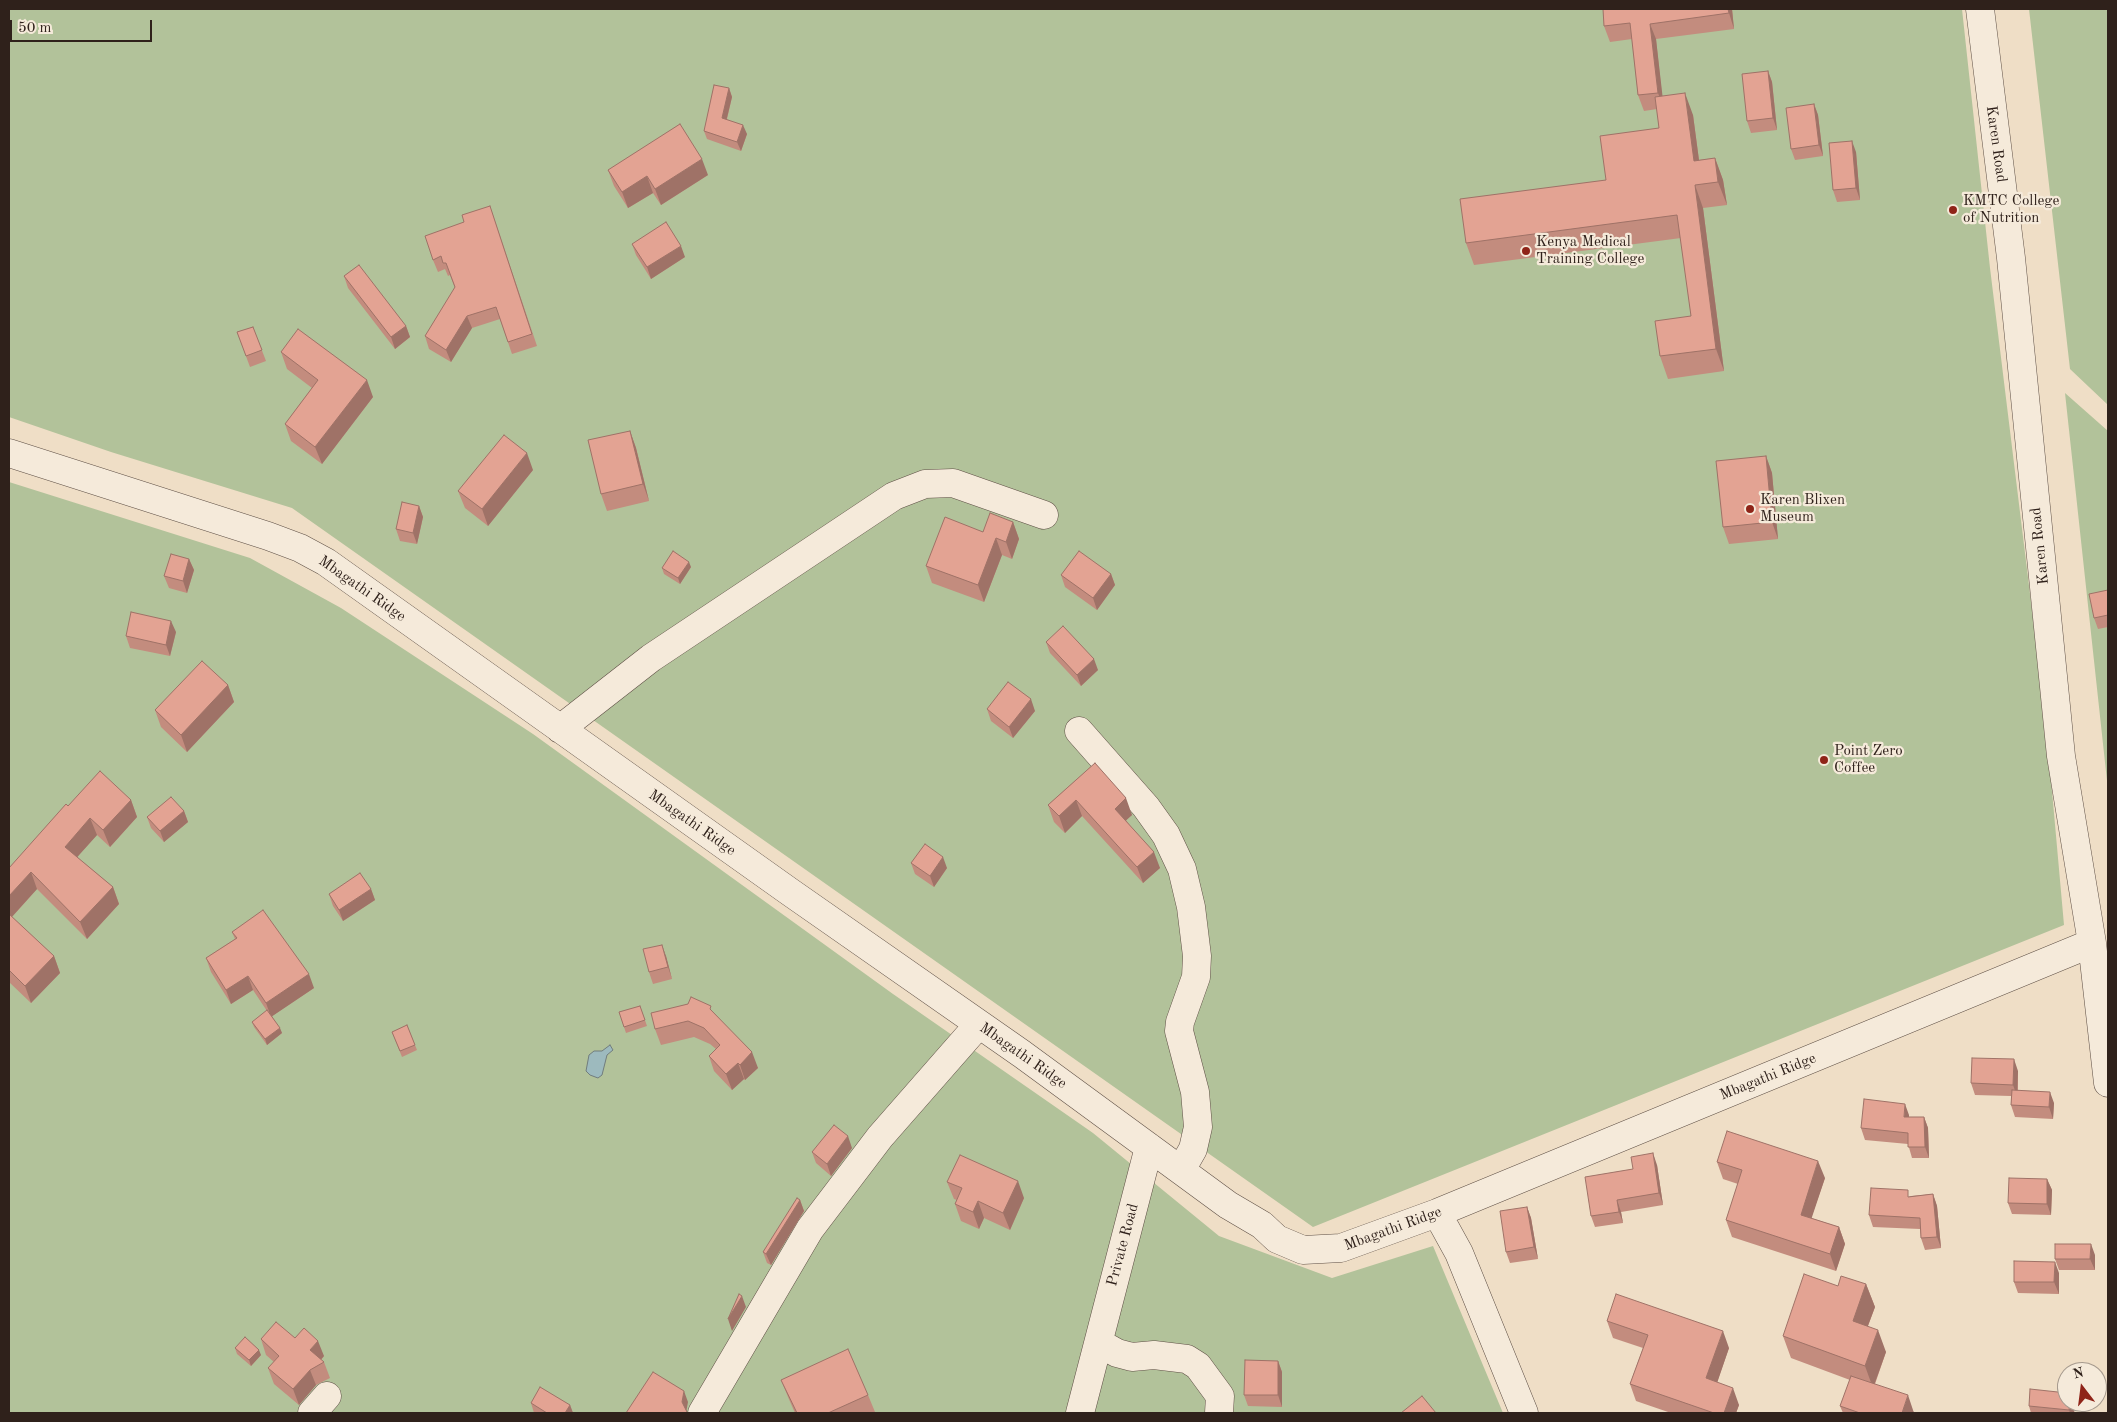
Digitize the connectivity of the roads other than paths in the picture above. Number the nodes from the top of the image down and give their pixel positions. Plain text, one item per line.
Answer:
1 (1980, 9) edge
2 (9, 453) edge
3 (1044, 516) dead end
4 (560, 729) junction
5 (1079, 731) dead end
6 (2092, 943) junction
7 (979, 1024) junction
8 (2108, 1083) edge
9 (1149, 1147) junction
10 (1181, 1170) junction
11 (1437, 1213) junction
12 (1099, 1342) junction
13 (702, 1413) edge
14 (1080, 1413) edge
15 (1219, 1413) edge
16 (1524, 1413) edge

1 - 6 street, Karen Road
2 - 4 street, Mbagathi Ridge
3 - 4 street
4 - 7 street, Mbagathi Ridge
5 - 10 street
6 - 8 street, Karen Road
6 - 11 street, Mbagathi Ridge
7 - 9 street, Mbagathi Ridge
7 - 13 street
9 - 10 street, Mbagathi Ridge
9 - 12 street, Private Road
10 - 11 street, Mbagathi Ridge
11 - 16 street
12 - 14 street, Private Road
12 - 15 street

